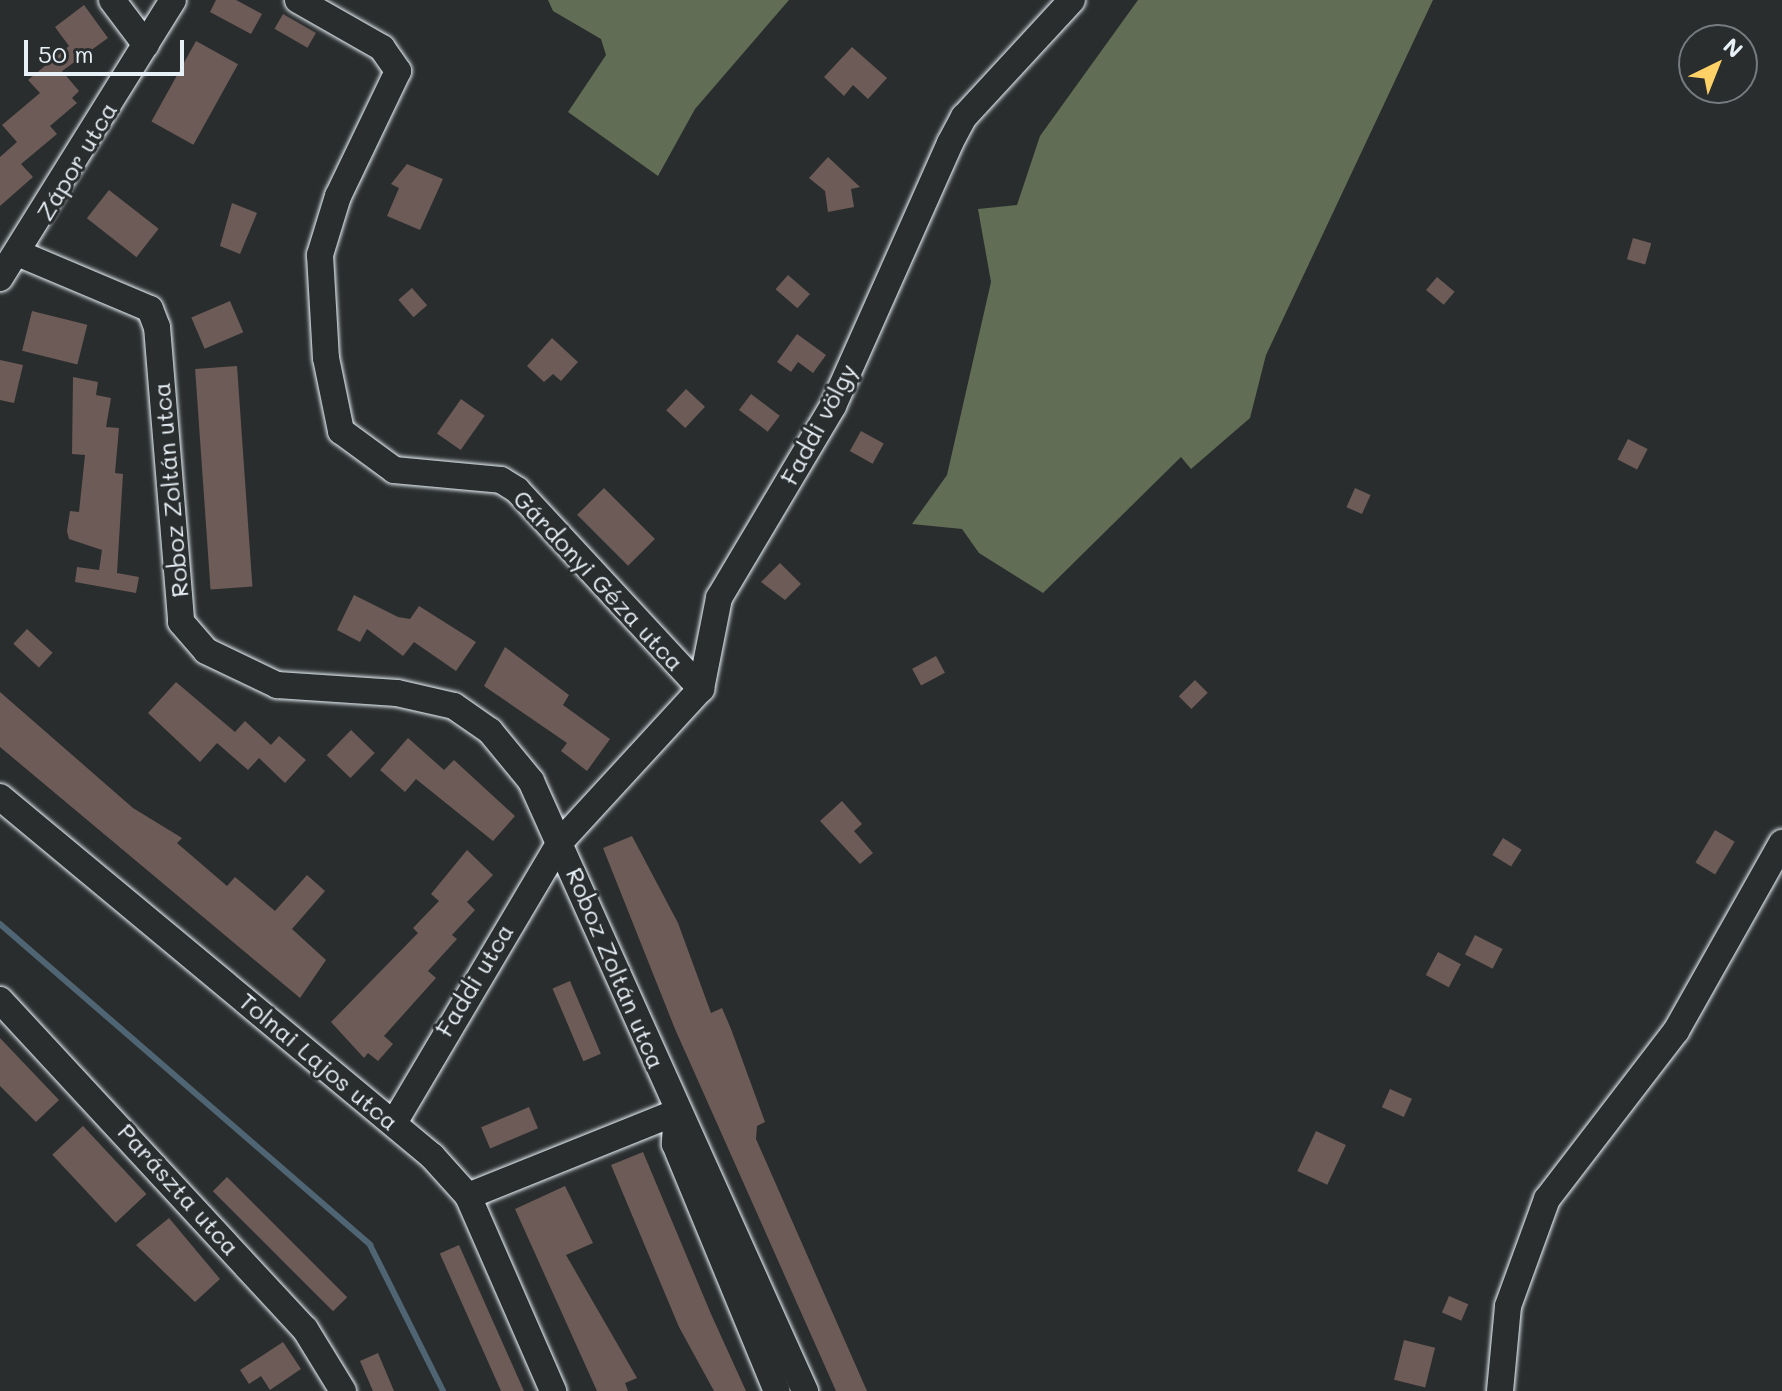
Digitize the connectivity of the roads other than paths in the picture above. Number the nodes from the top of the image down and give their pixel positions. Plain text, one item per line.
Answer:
1 (112, 0) edge
2 (173, 0) edge
3 (298, 0) edge
4 (1072, 0) edge
5 (146, 45) junction
6 (20, 254) junction
7 (0, 278) edge
8 (701, 689) junction
9 (0, 797) edge
10 (561, 841) junction
11 (1782, 843) edge
12 (0, 1000) edge
13 (677, 1112) junction
14 (394, 1123) junction
15 (468, 1196) junction
16 (343, 1391) edge
17 (553, 1391) edge
18 (777, 1391) edge
19 (805, 1391) edge
20 (1500, 1391) edge

1 - 5 street
2 - 5 street, Zápor utca
3 - 8 street, Gárdonyi Géza utca
4 - 8 street, Faddi völgy
5 - 6 street, Zápor utca
6 - 7 street, Zápor utca
6 - 10 street, Roboz Zoltán utca
8 - 10 street
9 - 14 street, Tolnai Lajos utca
10 - 13 street, Roboz Zoltán utca
10 - 14 street, Faddi utca
11 - 20 street
12 - 16 street, Parászta utca
13 - 15 street
13 - 18 street, Roboz Zoltán utca
13 - 19 street, Roboz Zoltán utca
14 - 15 street, Tolnai Lajos utca
15 - 17 street, Tolnai Lajos utca

